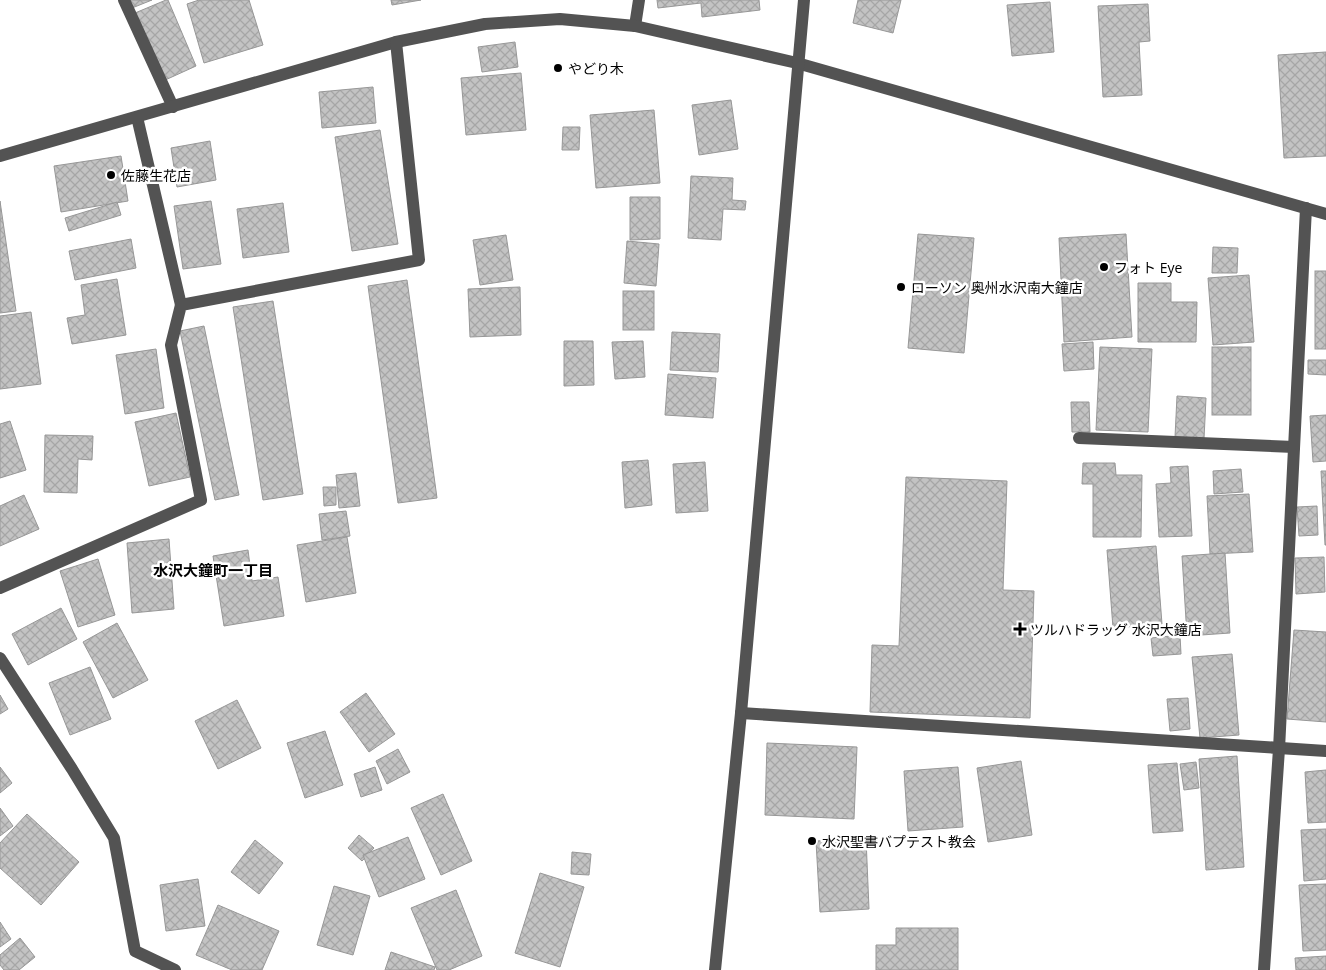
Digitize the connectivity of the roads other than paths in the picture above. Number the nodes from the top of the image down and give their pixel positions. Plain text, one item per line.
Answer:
1 (124, 0) edge
2 (639, 0) edge
3 (804, 0) edge
4 (635, 26) junction
5 (396, 42) junction
6 (798, 63) junction
7 (173, 107) junction
8 (137, 117) junction
9 (0, 156) edge
10 (1306, 208) junction
11 (1326, 214) edge
12 (181, 304) junction
13 (1079, 438) dead end
14 (1294, 447) junction
15 (0, 588) edge
16 (0, 658) edge
17 (741, 713) junction
18 (1280, 749) junction
19 (1326, 751) edge
20 (175, 970) edge
21 (715, 970) edge
22 (1264, 970) edge

1 - 7 street
2 - 4 street
3 - 6 street
4 - 5 street
4 - 6 street
5 - 7 street
5 - 12 street
6 - 10 street
6 - 17 street
7 - 8 street
8 - 9 street
8 - 12 street
10 - 11 street
10 - 14 street
12 - 15 street
13 - 14 street
14 - 18 street
16 - 20 street
17 - 18 street
17 - 21 street
18 - 19 street
18 - 22 street

